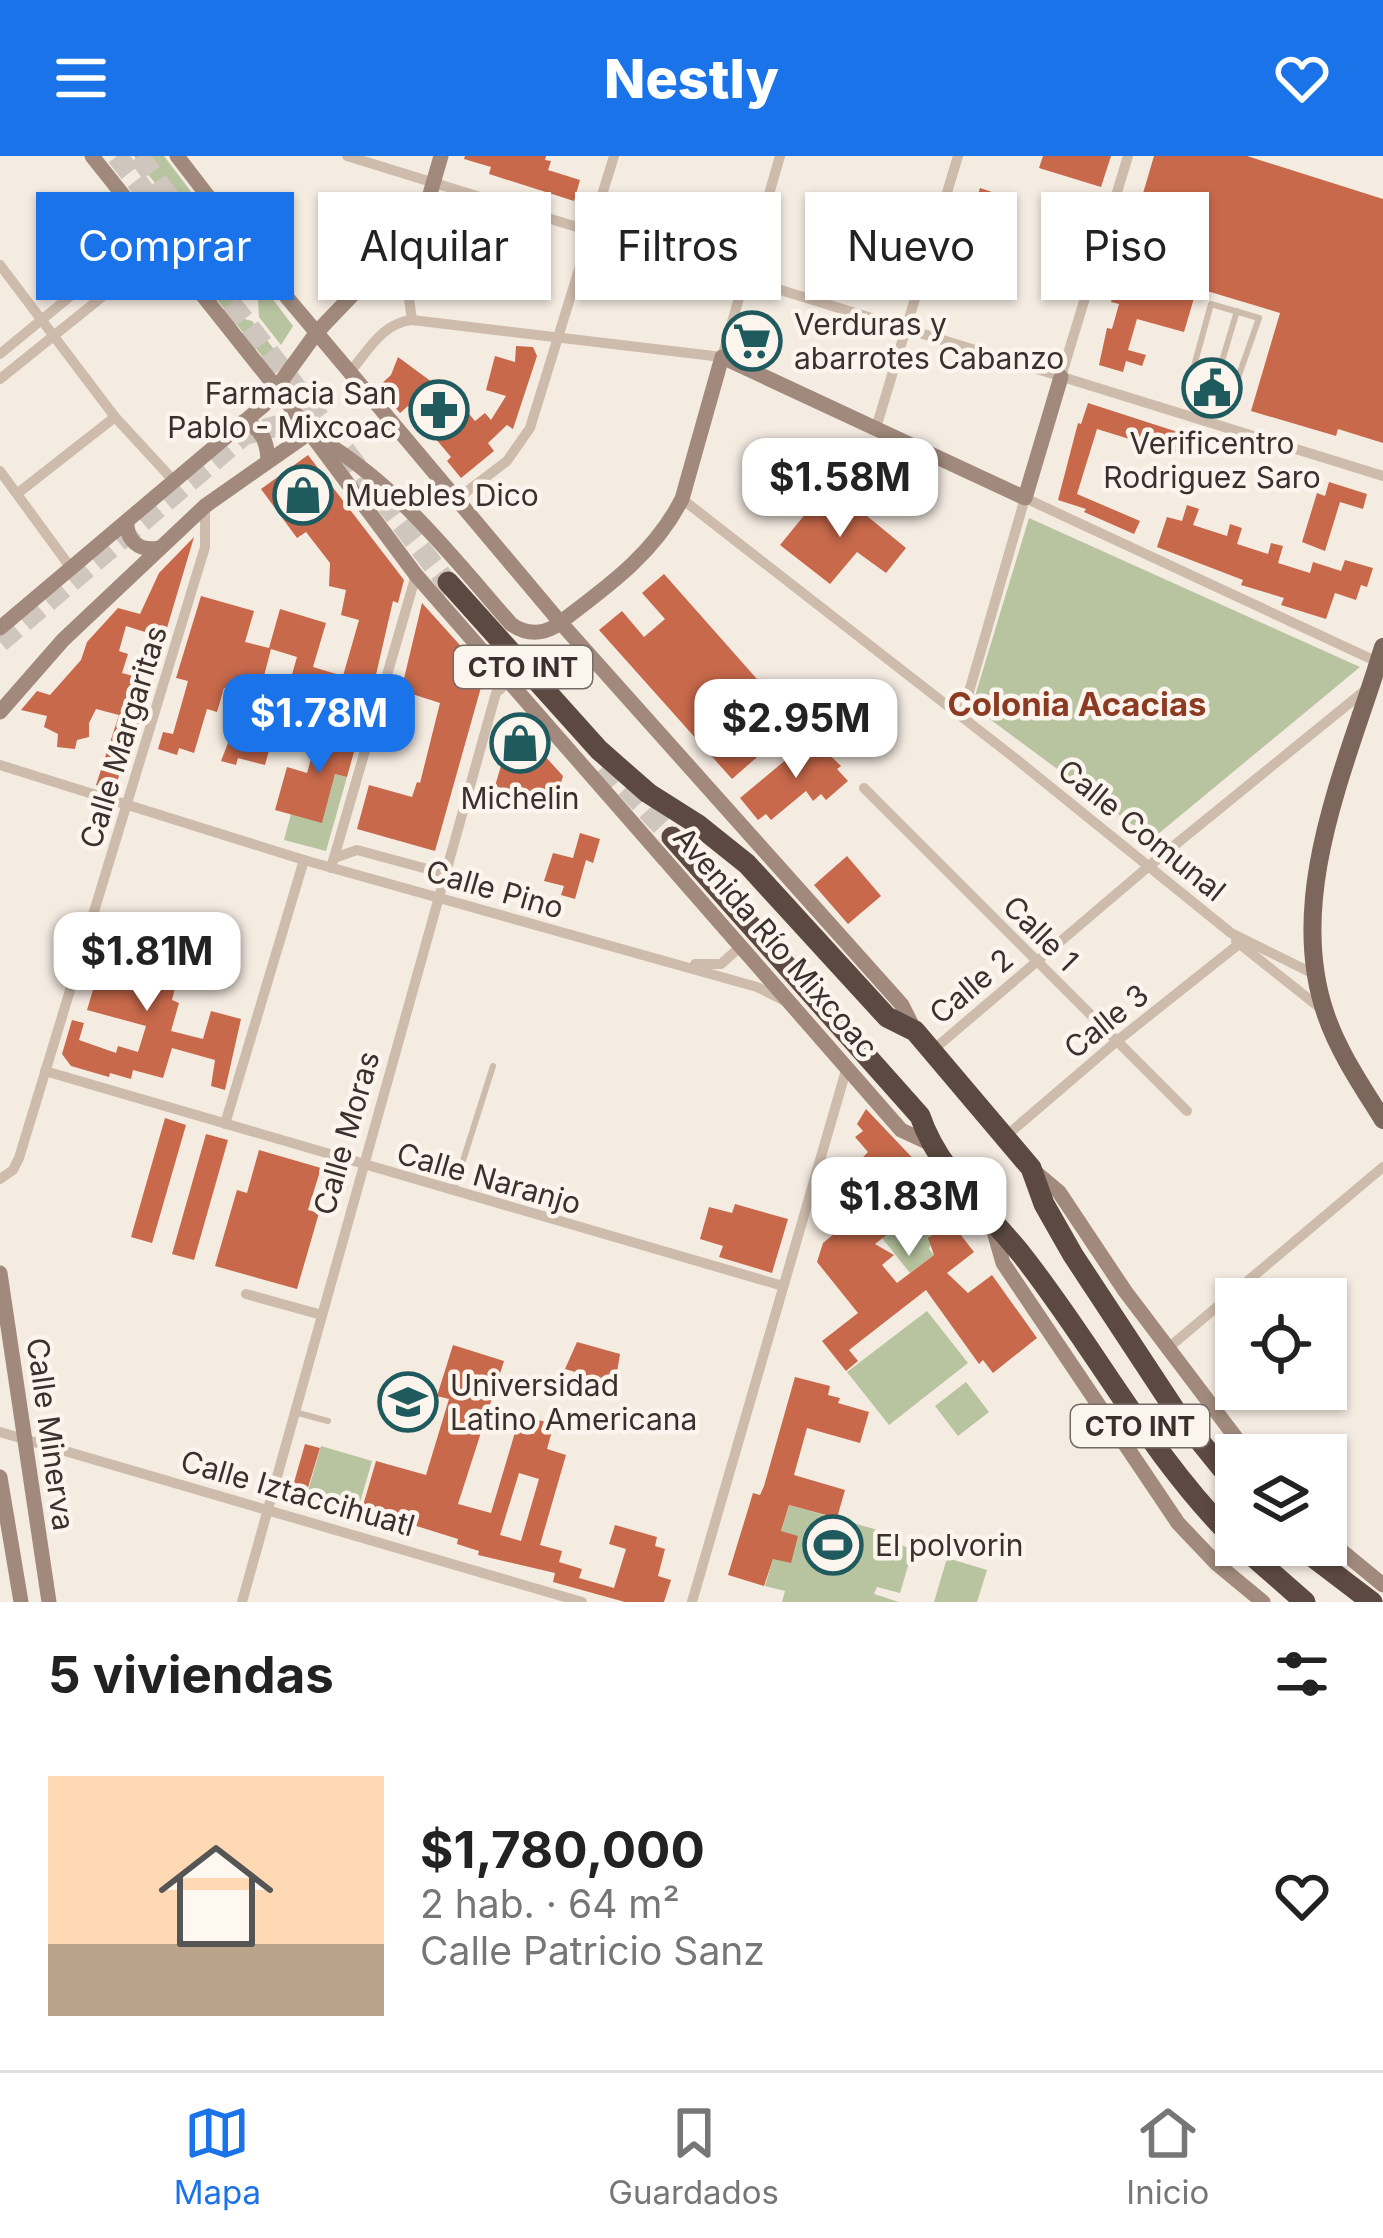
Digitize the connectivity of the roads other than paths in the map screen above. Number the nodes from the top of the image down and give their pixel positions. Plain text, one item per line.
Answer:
1 (92, 156) edge
2 (177, 156) edge
3 (347, 156) edge
4 (441, 156) edge
5 (614, 156) edge
6 (780, 156) edge
7 (958, 156) edge
8 (1128, 156) edge
9 (434, 180) junction
10 (121, 192) edge
11 (431, 192) edge
12 (603, 192) edge
13 (770, 192) edge
14 (575, 224) edge
15 (0, 266) edge
16 (575, 284) edge
17 (781, 288) edge
18 (67, 300) edge
19 (98, 300) edge
20 (205, 300) edge
21 (349, 300) edge
22 (409, 300) edge
23 (741, 300) edge
24 (1237, 311) junction
25 (43, 320) junction
26 (412, 320) junction
27 (905, 329) junction
28 (317, 332) junction
29 (53, 335) junction
30 (559, 335) junction
31 (0, 354) edge
32 (722, 357) junction
33 (350, 372) junction
34 (1061, 377) junction
35 (0, 379) edge
36 (1216, 382) junction
37 (278, 391) junction
38 (115, 417) junction
39 (1204, 421) junction
40 (243, 422) junction
41 (876, 428) junction
42 (309, 433) junction
43 (268, 459) junction
44 (0, 471) edge
45 (1383, 476) edge
46 (174, 481) junction
47 (18, 493) junction
48 (682, 499) junction
49 (1025, 499) junction
50 (457, 500) junction
51 (205, 506) junction
52 (127, 520) junction
53 (160, 548) junction
54 (71, 568) junction
55 (416, 574) junction
56 (448, 582) tunnel mouth
57 (560, 622) junction
58 (0, 628) edge
59 (1382, 658) edge
60 (507, 683) junction
61 (1371, 686) junction
62 (0, 712) edge
63 (962, 716) junction
64 (0, 765) edge
65 (864, 788) dead end
66 (128, 807) junction
67 (672, 837) tunnel mouth
68 (304, 860) junction
69 (333, 863) junction
70 (1150, 866) junction
71 (446, 874) junction
72 (439, 898) junction
73 (1241, 942) junction
74 (740, 946) junction
75 (1036, 962) junction
76 (674, 963) junction
77 (1316, 976) junction
78 (790, 1004) junction
79 (1325, 1012) junction
80 (915, 1031) junction
81 (1117, 1041) junction
82 (932, 1050) junction
83 (493, 1066) dead end
84 (847, 1067) junction
85 (45, 1071) junction
86 (1186, 1111) dead end
87 (1383, 1120) edge
88 (225, 1124) junction
89 (1006, 1136) junction
90 (929, 1143) junction
91 (1383, 1166) edge
92 (364, 1167) junction
93 (1030, 1168) junction
94 (0, 1179) edge
95 (453, 1192) junction
96 (992, 1226) junction
97 (0, 1274) edge
98 (783, 1286) junction
99 (246, 1294) dead end
100 (322, 1315) junction
101 (4, 1326) edge
102 (1168, 1349) junction
103 (294, 1412) junction
104 (328, 1421) dead end
105 (0, 1432) edge
106 (1233, 1434) edge
107 (24, 1438) junction
108 (1215, 1460) edge
109 (0, 1477) edge
110 (266, 1509) junction
111 (1215, 1518) edge
112 (1347, 1555) edge
113 (1264, 1566) edge
114 (1325, 1566) edge
115 (494, 1574) junction
116 (1383, 1585) edge
117 (489, 1589) dead end
118 (21, 1602) edge
119 (49, 1602) edge
120 (242, 1602) edge
121 (583, 1602) edge
122 (692, 1602) edge
123 (1263, 1602) edge
124 (1305, 1602) edge
125 (1372, 1602) edge

1 - 10 main road, Avenida Río Mixcoac / CTO INT
2 - 28 main road, Avenida Río Mixcoac / CTO INT
3 - 9 street
4 - 9 main road
5 - 12 street
6 - 13 street
7 - 27 street
8 - 34 street
9 - 11 main road
9 - 14 street
15 - 25 street
16 - 30 street
17 - 27 street
18 - 25 street
19 - 29 street
20 - 37 main road, Avenida Río Mixcoac / CTO INT
21 - 28 main road
22 - 26 street
23 - 32 street
24 - 36 lane
24 - 36 lane
24 - 36 lane
25 - 29 street
25 - 31 street
26 - 30 street
26 - 33 street
27 - 34 street
27 - 41 street
28 - 33 main road, Avenida Río Mixcoac / CTO INT
28 - 37 main road
29 - 35 street
29 - 38 street
30 - 32 street
30 - 50 street
32 - 41 main road
32 - 48 main road
33 - 50 main road, Avenida Río Mixcoac / CTO INT
34 - 39 street
34 - 49 main road
36 - 39 lane
37 - 40 main road
37 - 42 main road, Avenida Río Mixcoac / CTO INT
38 - 46 street
38 - 47 street
39 - 45 street
40 - 43 main road
40 - 46 main road
41 - 49 main road
42 - 43 main road
42 - 55 main road, Avenida Río Mixcoac / CTO INT
42 - 57 main road
43 - 51 main road
44 - 47 street
46 - 52 main road
47 - 54 street
48 - 57 main road
48 - 63 street, Calle Comunal
49 - 59 street
49 - 63 street
50 - 57 main road, Avenida Río Mixcoac / CTO INT
51 - 53 main road
51 - 66 street, Calle Margaritas
52 - 53 main road
52 - 54 main road
53 - 62 main road
54 - 58 main road
55 - 60 main road, Avenida Río Mixcoac / CTO INT
55 - 69 street
56 - 80 highway, CTO INT
57 - 80 main road, Avenida Río Mixcoac / CTO INT
59 - 61 main road
60 - 71 street, Calle Moras
60 - 74 main road, Avenida Río Mixcoac / CTO INT
61 - 70 street, Calle 2
61 - 77 main road
63 - 70 street, Calle Comunal
64 - 66 street, Calle Pino
65 - 75 street, Calle 1
66 - 68 street, Calle Pino
66 - 85 street, Calle Margaritas
67 - 90 highway, CTO INT
68 - 69 street, Calle Pino
68 - 88 street
69 - 71 street, Calle Pino
69 - 72 street, Calle Pino
70 - 73 street, Calle Comunal
70 - 75 street, Calle 2
71 - 72 street, Calle Moras
72 - 76 street, Calle Pino
72 - 92 street, Calle Moras
73 - 77 street
73 - 79 street
73 - 81 street, Calle 3
74 - 76 street, Calle Pino
74 - 78 main road, Avenida Río Mixcoac / CTO INT
75 - 81 street, Calle 1
75 - 82 street, Calle 2
76 - 78 street, Calle Pino
77 - 79 main road
78 - 84 main road, Avenida Río Mixcoac / CTO INT
79 - 87 main road
80 - 82 highway, Avenida Río Mixcoac / CTO INT
81 - 86 street, Calle 1
81 - 89 street, Calle 3
82 - 89 highway, Avenida Río Mixcoac / CTO INT
83 - 95 lane
84 - 90 main road, Avenida Río Mixcoac / CTO INT
84 - 98 street
85 - 88 street, Calle Naranjo
85 - 94 street, Calle Margaritas
88 - 92 street, Calle Naranjo
89 - 93 highway, Avenida Río Mixcoac / CTO INT
90 - 96 highway, Avenida Río Mixcoac / CTO INT
91 - 102 street
92 - 95 street, Calle Naranjo
92 - 100 street, Calle Moras
93 - 102 main road, Avenida Río Mixcoac / CTO INT
93 - 108 highway, CTO INT
95 - 98 street, Calle Naranjo
96 - 111 highway, CTO INT
96 - 123 main road, Avenida Río Mixcoac / CTO INT
97 - 101 main road, Calle Minerva
98 - 122 street
99 - 100 street
100 - 103 street, Calle Moras
101 - 107 main road, Calle Minerva
102 - 106 main road, Avenida Río Mixcoac / CTO INT
103 - 104 lane
103 - 110 street, Calle Moras
105 - 107 street, Calle Iztaccihuatl
107 - 110 street, Calle Iztaccihuatl
107 - 119 main road, Calle Minerva
109 - 118 main road, Calle Minerva
110 - 115 street, Calle Iztaccihuatl
110 - 120 street, Calle Moras
112 - 116 main road
113 - 124 highway, CTO INT
114 - 125 highway
115 - 117 lane
115 - 121 street, Calle Iztaccihuatl

